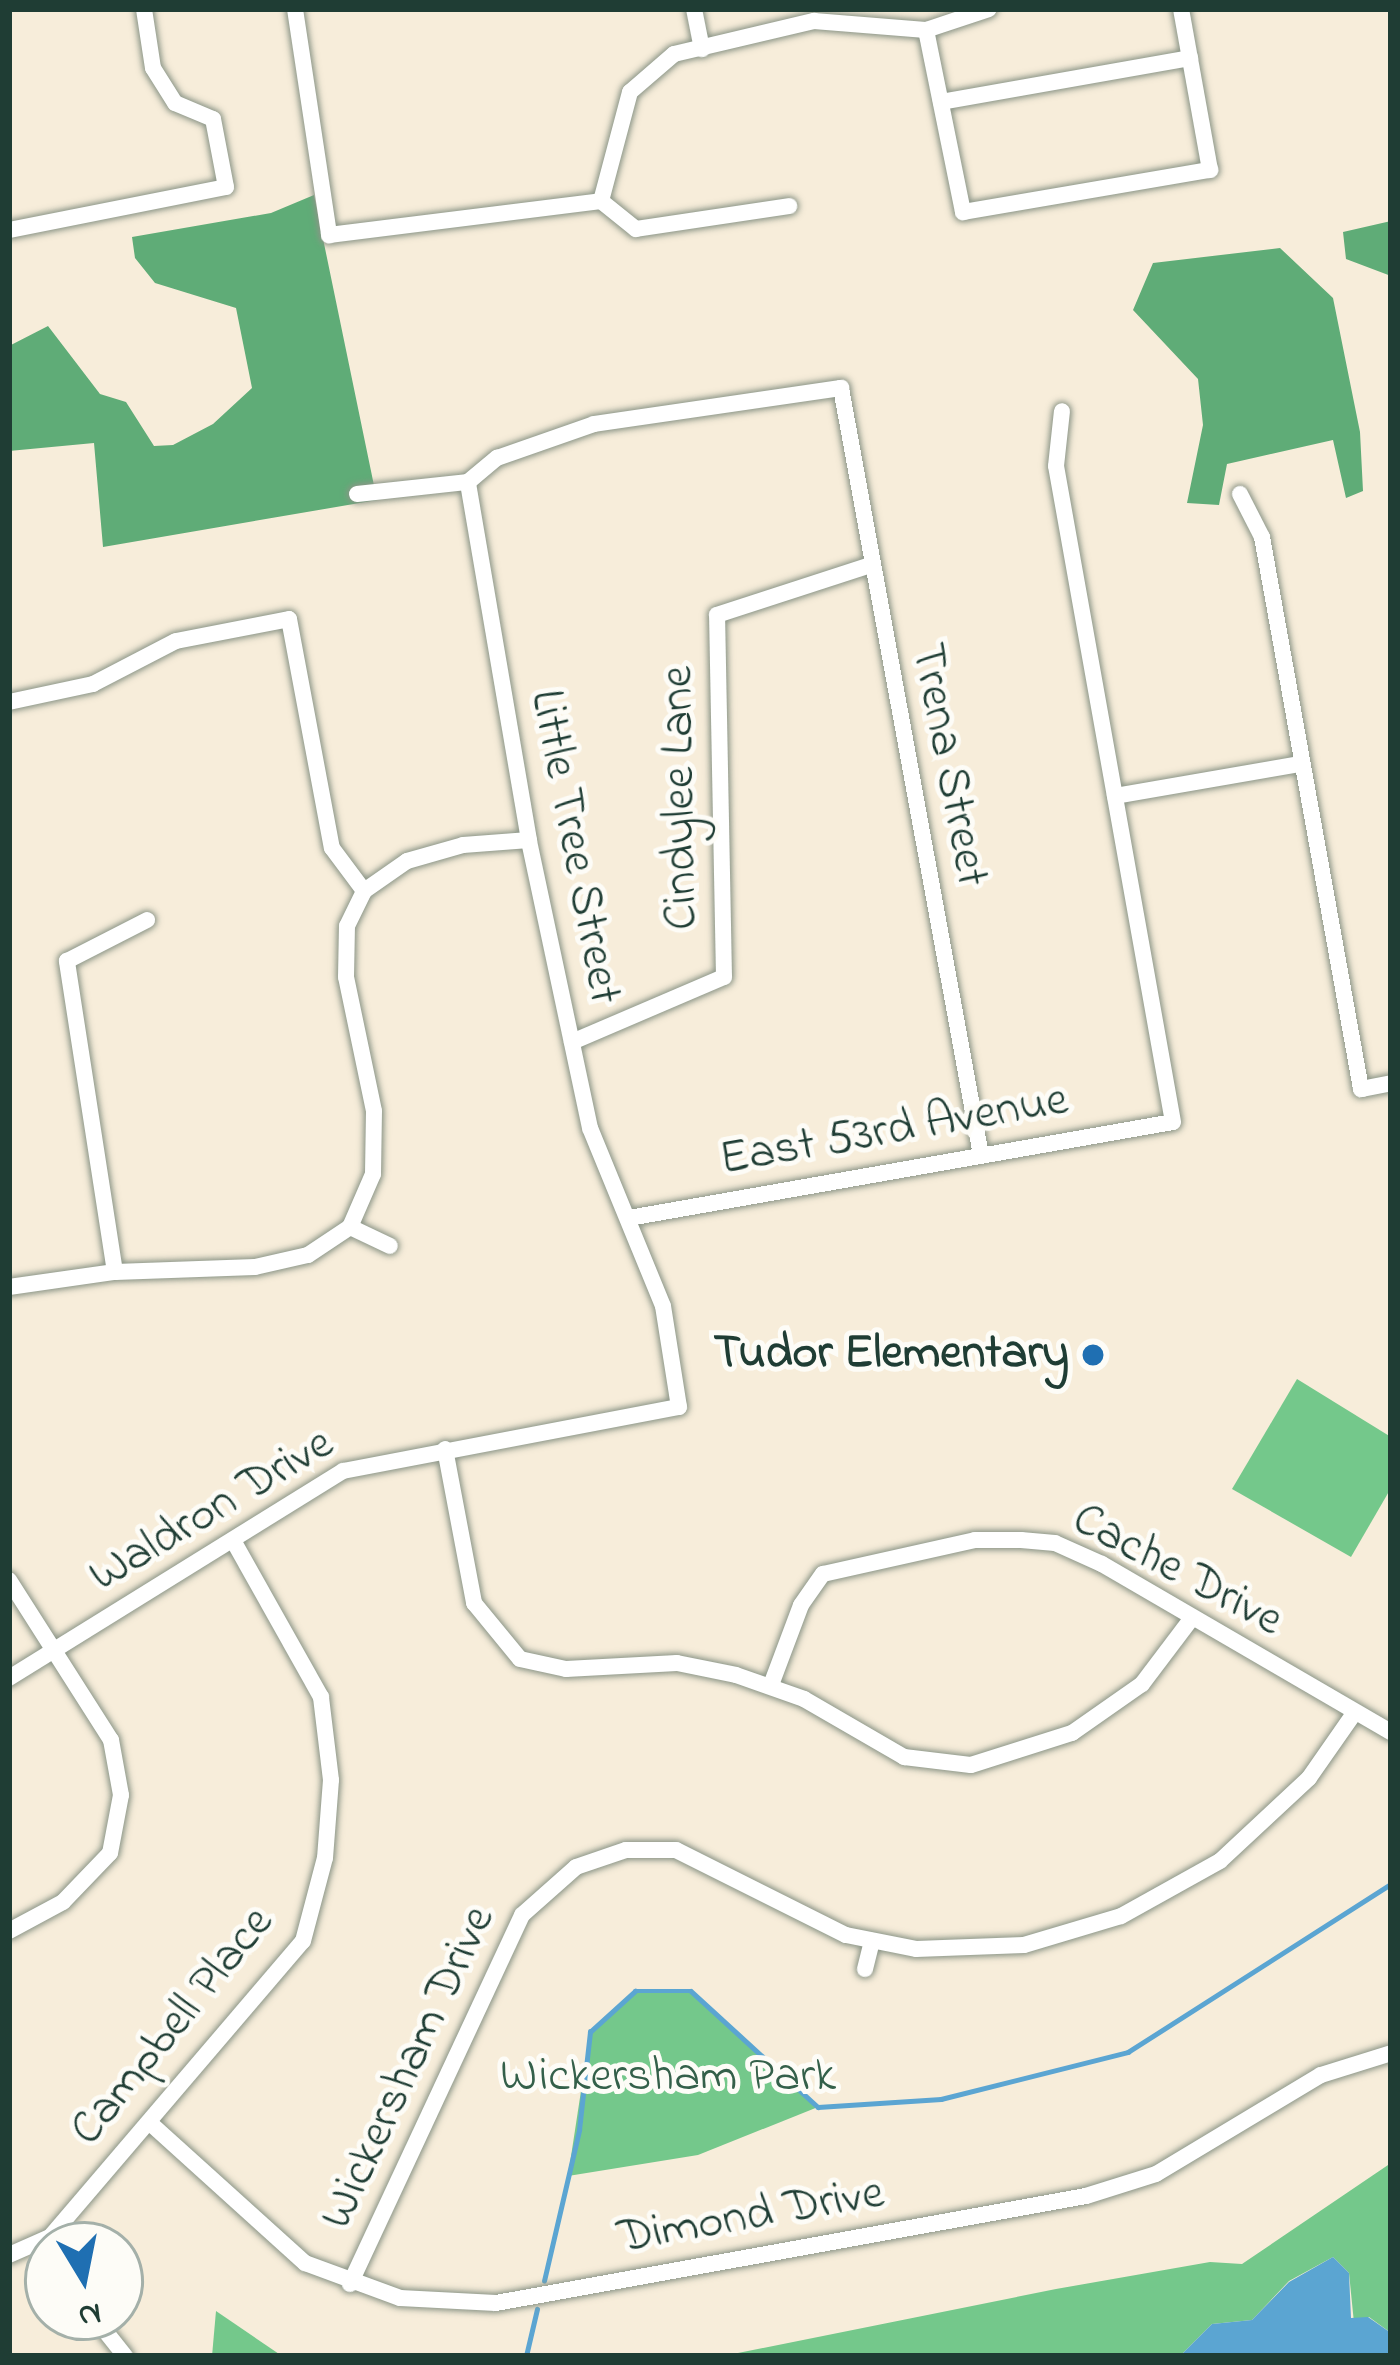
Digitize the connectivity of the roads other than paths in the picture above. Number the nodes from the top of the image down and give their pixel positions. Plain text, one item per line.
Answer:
1 (144, 9) edge
2 (295, 9) edge
3 (694, 9) edge
4 (988, 9) edge
5 (1180, 9) edge
6 (926, 30) junction
7 (703, 49) junction
8 (1190, 58) junction
9 (941, 102) junction
10 (601, 201) junction
11 (789, 206) dead end
12 (9, 230) edge
13 (1062, 411) dead end
14 (468, 482) junction
15 (357, 494) dead end
16 (1240, 494) dead end
17 (872, 566) junction
18 (9, 702) edge
19 (1301, 764) junction
20 (1115, 796) junction
21 (529, 840) junction
22 (364, 891) junction
23 (147, 920) dead end
24 (572, 1042) junction
25 (1391, 1083) edge
26 (981, 1155) junction
27 (629, 1218) junction
28 (350, 1227) junction
29 (390, 1246) dead end
30 (115, 1272) junction
31 (9, 1287) edge
32 (679, 1407) joint
33 (445, 1449) junction
34 (234, 1542) junction
35 (9, 1580) edge
36 (1192, 1618) junction
37 (52, 1651) junction
38 (9, 1678) edge
39 (771, 1685) junction
40 (1355, 1712) junction
41 (1391, 1732) edge
42 (9, 1931) edge
43 (872, 1941) junction
44 (865, 1969) dead end
45 (1391, 2054) edge
46 (150, 2123) junction
47 (69, 2221) edge
48 (350, 2284) junction

1 - 12 street
2 - 10 street
3 - 7 street
4 - 6 street
5 - 8 street
6 - 7 street
6 - 9 street
7 - 10 street
8 - 9 street
8 - 9 street
10 - 11 street
13 - 20 street
14 - 15 street
14 - 17 street, Trena Street
14 - 21 street, Little Tree Street
16 - 19 street
17 - 24 street, Cindylee Lane
17 - 26 street, Trena Street
18 - 22 street
19 - 20 street
19 - 25 street
20 - 26 street, East 53rd Avenue
21 - 22 street
21 - 24 street, Little Tree Street
22 - 28 street
23 - 30 street
24 - 27 street, Little Tree Street
26 - 27 street, East 53rd Avenue
27 - 32 street, Little Tree Street
28 - 29 street
28 - 30 street
30 - 31 street
32 - 33 street, Waldron Drive
33 - 34 street, Waldron Drive
33 - 39 street
34 - 37 street, Waldron Drive
34 - 46 street, Campbell Place
35 - 37 street
36 - 39 street
36 - 39 street, Cache Drive
36 - 40 street, Cache Drive
37 - 38 street, Waldron Drive
37 - 42 street
40 - 41 street, Cache Drive
40 - 43 street, Wickersham Drive
43 - 44 street
43 - 48 street, Wickersham Drive
45 - 48 street, Dimond Drive
46 - 47 street, Campbell Place
46 - 48 street, Dimond Drive

